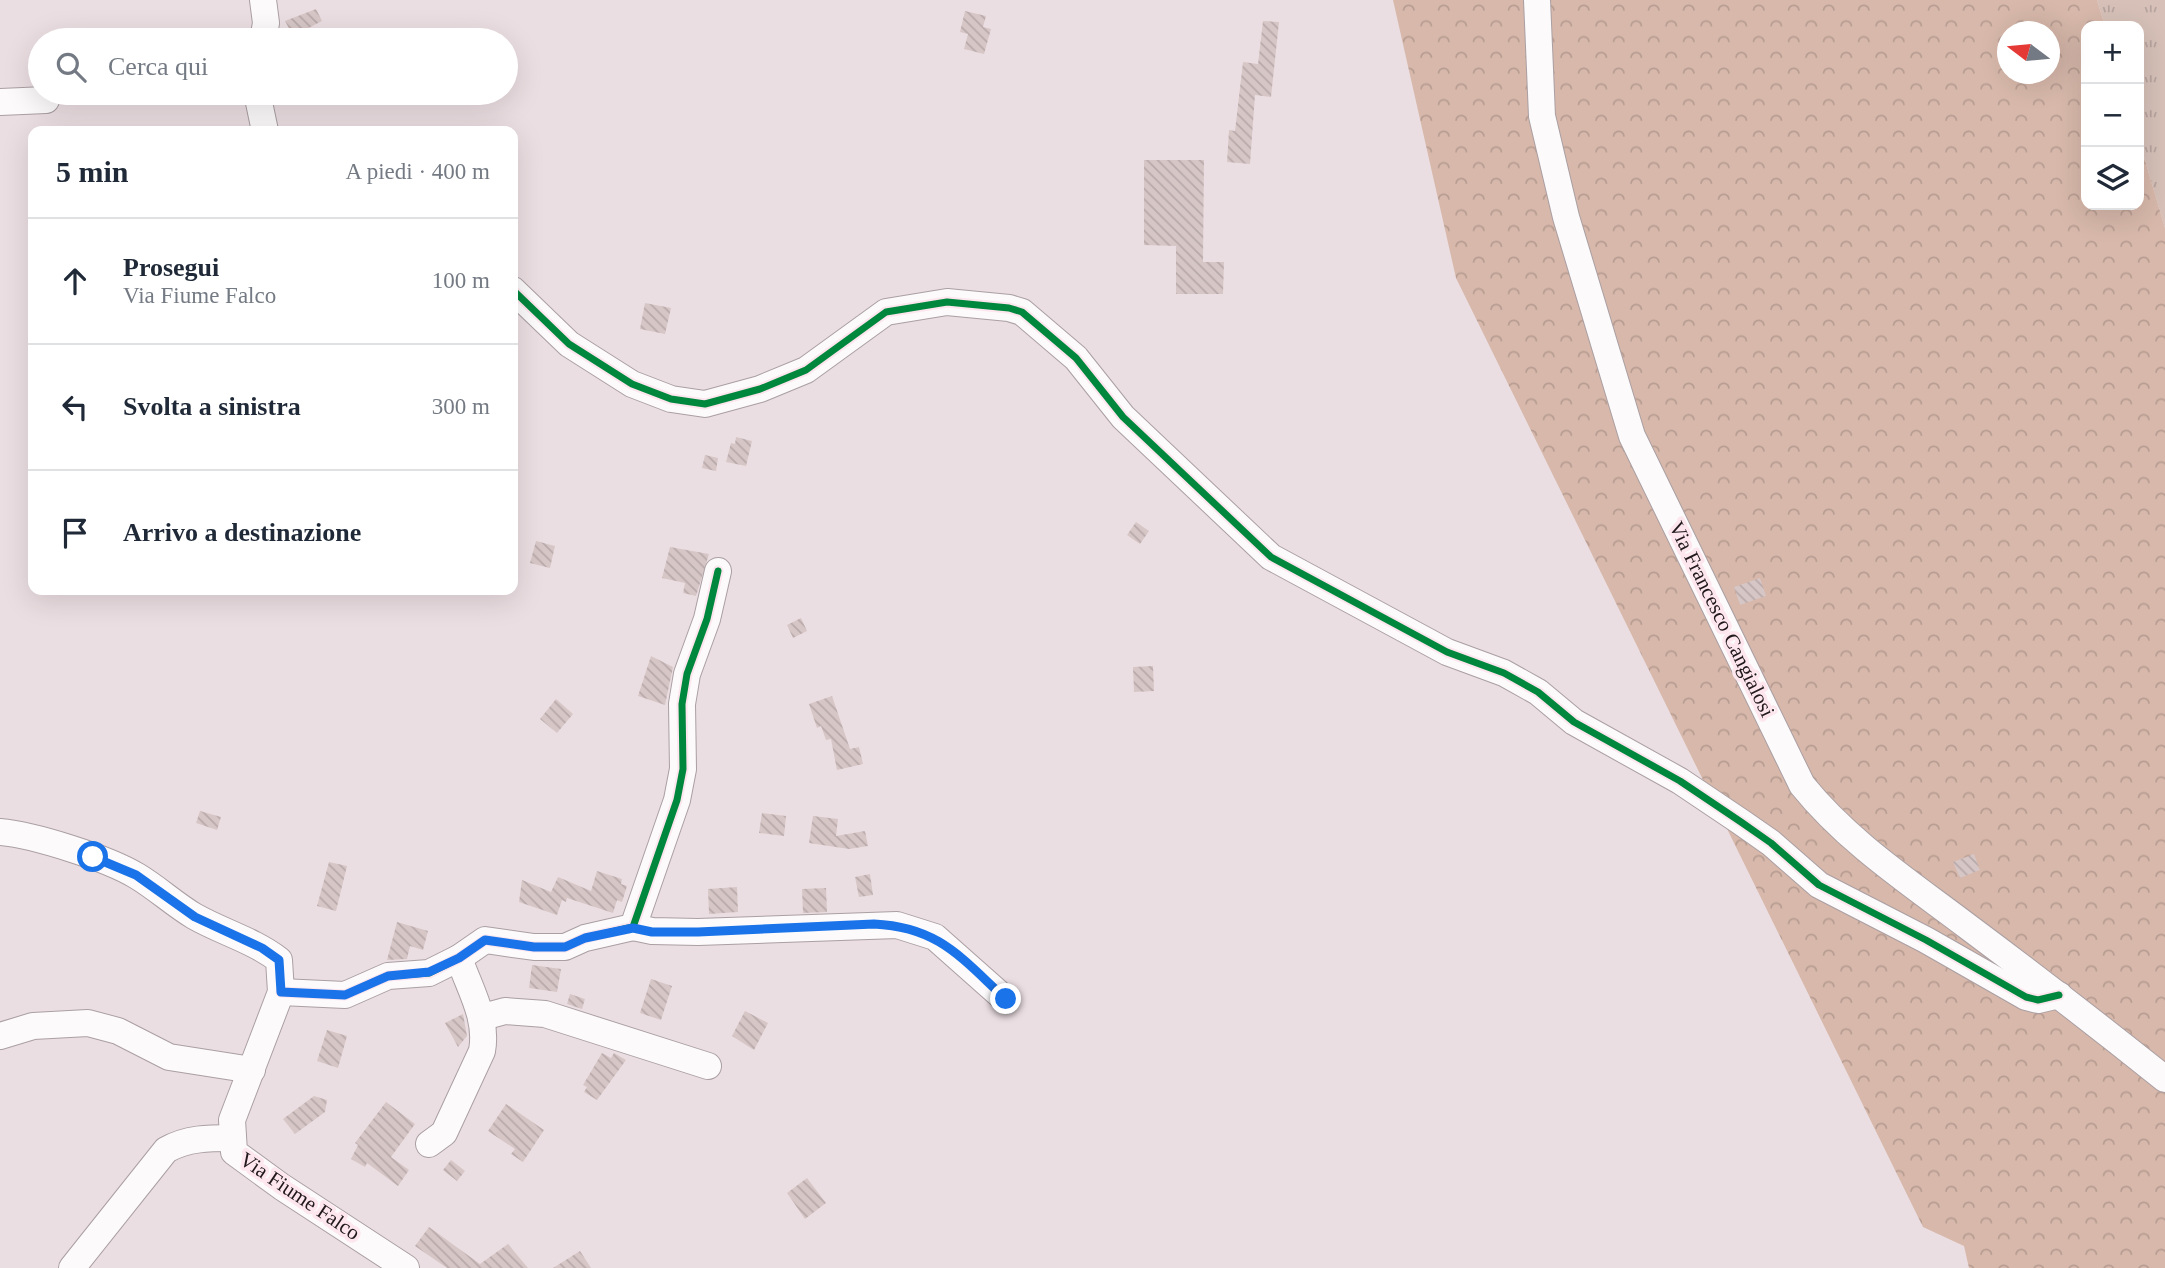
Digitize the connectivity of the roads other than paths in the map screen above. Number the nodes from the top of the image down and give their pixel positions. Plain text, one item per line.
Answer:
1 (263, 0) edge
2 (1536, 0) edge
3 (265, 28) edge
4 (28, 101) edge
5 (0, 102) edge
6 (260, 105) edge
7 (264, 126) edge
8 (518, 295) edge
9 (718, 571) dead end
10 (0, 832) edge
11 (633, 928) junction
12 (459, 958) junction
13 (281, 992) junction
14 (2059, 995) junction
15 (1006, 999) dead end
16 (483, 1017) junction
17 (0, 1036) edge
18 (708, 1066) dead end
19 (252, 1070) junction
20 (2165, 1079) edge
21 (233, 1138) junction
22 (429, 1144) dead end
23 (72, 1268) edge
24 (406, 1268) edge

1 - 3 street
2 - 14 street, Via Francesco Cangialosi
4 - 5 street
6 - 7 street
8 - 14 street
9 - 11 street
10 - 13 street, Via Fiume Falco
11 - 12 street
11 - 15 street
12 - 13 street
12 - 16 street
13 - 19 street, Via Fiume Falco
14 - 20 street, Via Francesco Cangialosi
16 - 18 street
16 - 22 street
17 - 19 street
19 - 21 street, Via Fiume Falco
21 - 23 street
21 - 24 street, Via Fiume Falco

